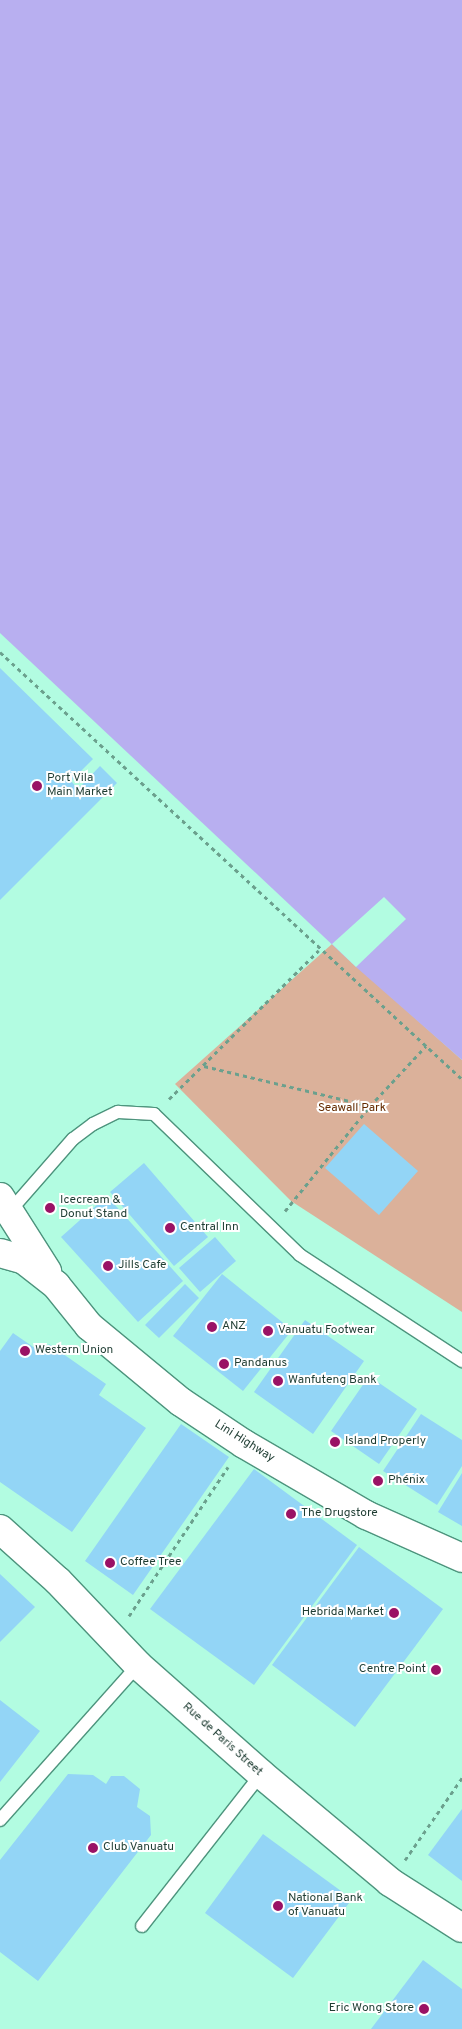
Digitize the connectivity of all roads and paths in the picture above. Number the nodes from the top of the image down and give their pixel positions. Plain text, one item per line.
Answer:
1 (0, 652) edge
2 (319, 950) junction
3 (426, 1046) junction
4 (204, 1066) junction
5 (462, 1079) edge
6 (370, 1106) junction
7 (153, 1114) junction
8 (5, 1204) edge
9 (272, 1228) junction
10 (0, 1253) edge
11 (56, 1285) junction
12 (462, 1361) edge
13 (244, 1444) junction
14 (0, 1529) edge
15 (462, 1558) edge
16 (113, 1638) junction
17 (138, 1665) junction
18 (261, 1774) junction
19 (462, 1778) edge
20 (0, 1820) edge
21 (390, 1882) junction
22 (142, 1926) dead end
23 (462, 1928) edge

1 - 2 path
2 - 3 path
2 - 4 path
3 - 5 path
3 - 6 path
4 - 6 path
4 - 7 path
6 - 9 path
7 - 8 lane
7 - 9 lane
8 - 11 street, Lini Highway
9 - 12 lane
10 - 11 street, Lini Highway
11 - 13 street, Lini Highway
13 - 15 street, Lini Highway
13 - 16 path
14 - 16 street, Rue de Paris Street
16 - 17 street, Rue de Paris Street
17 - 18 street, Rue de Paris Street
17 - 20 lane
18 - 21 street, Rue de Paris Street
18 - 22 lane
19 - 21 path
21 - 23 street, Rue de Paris Street

